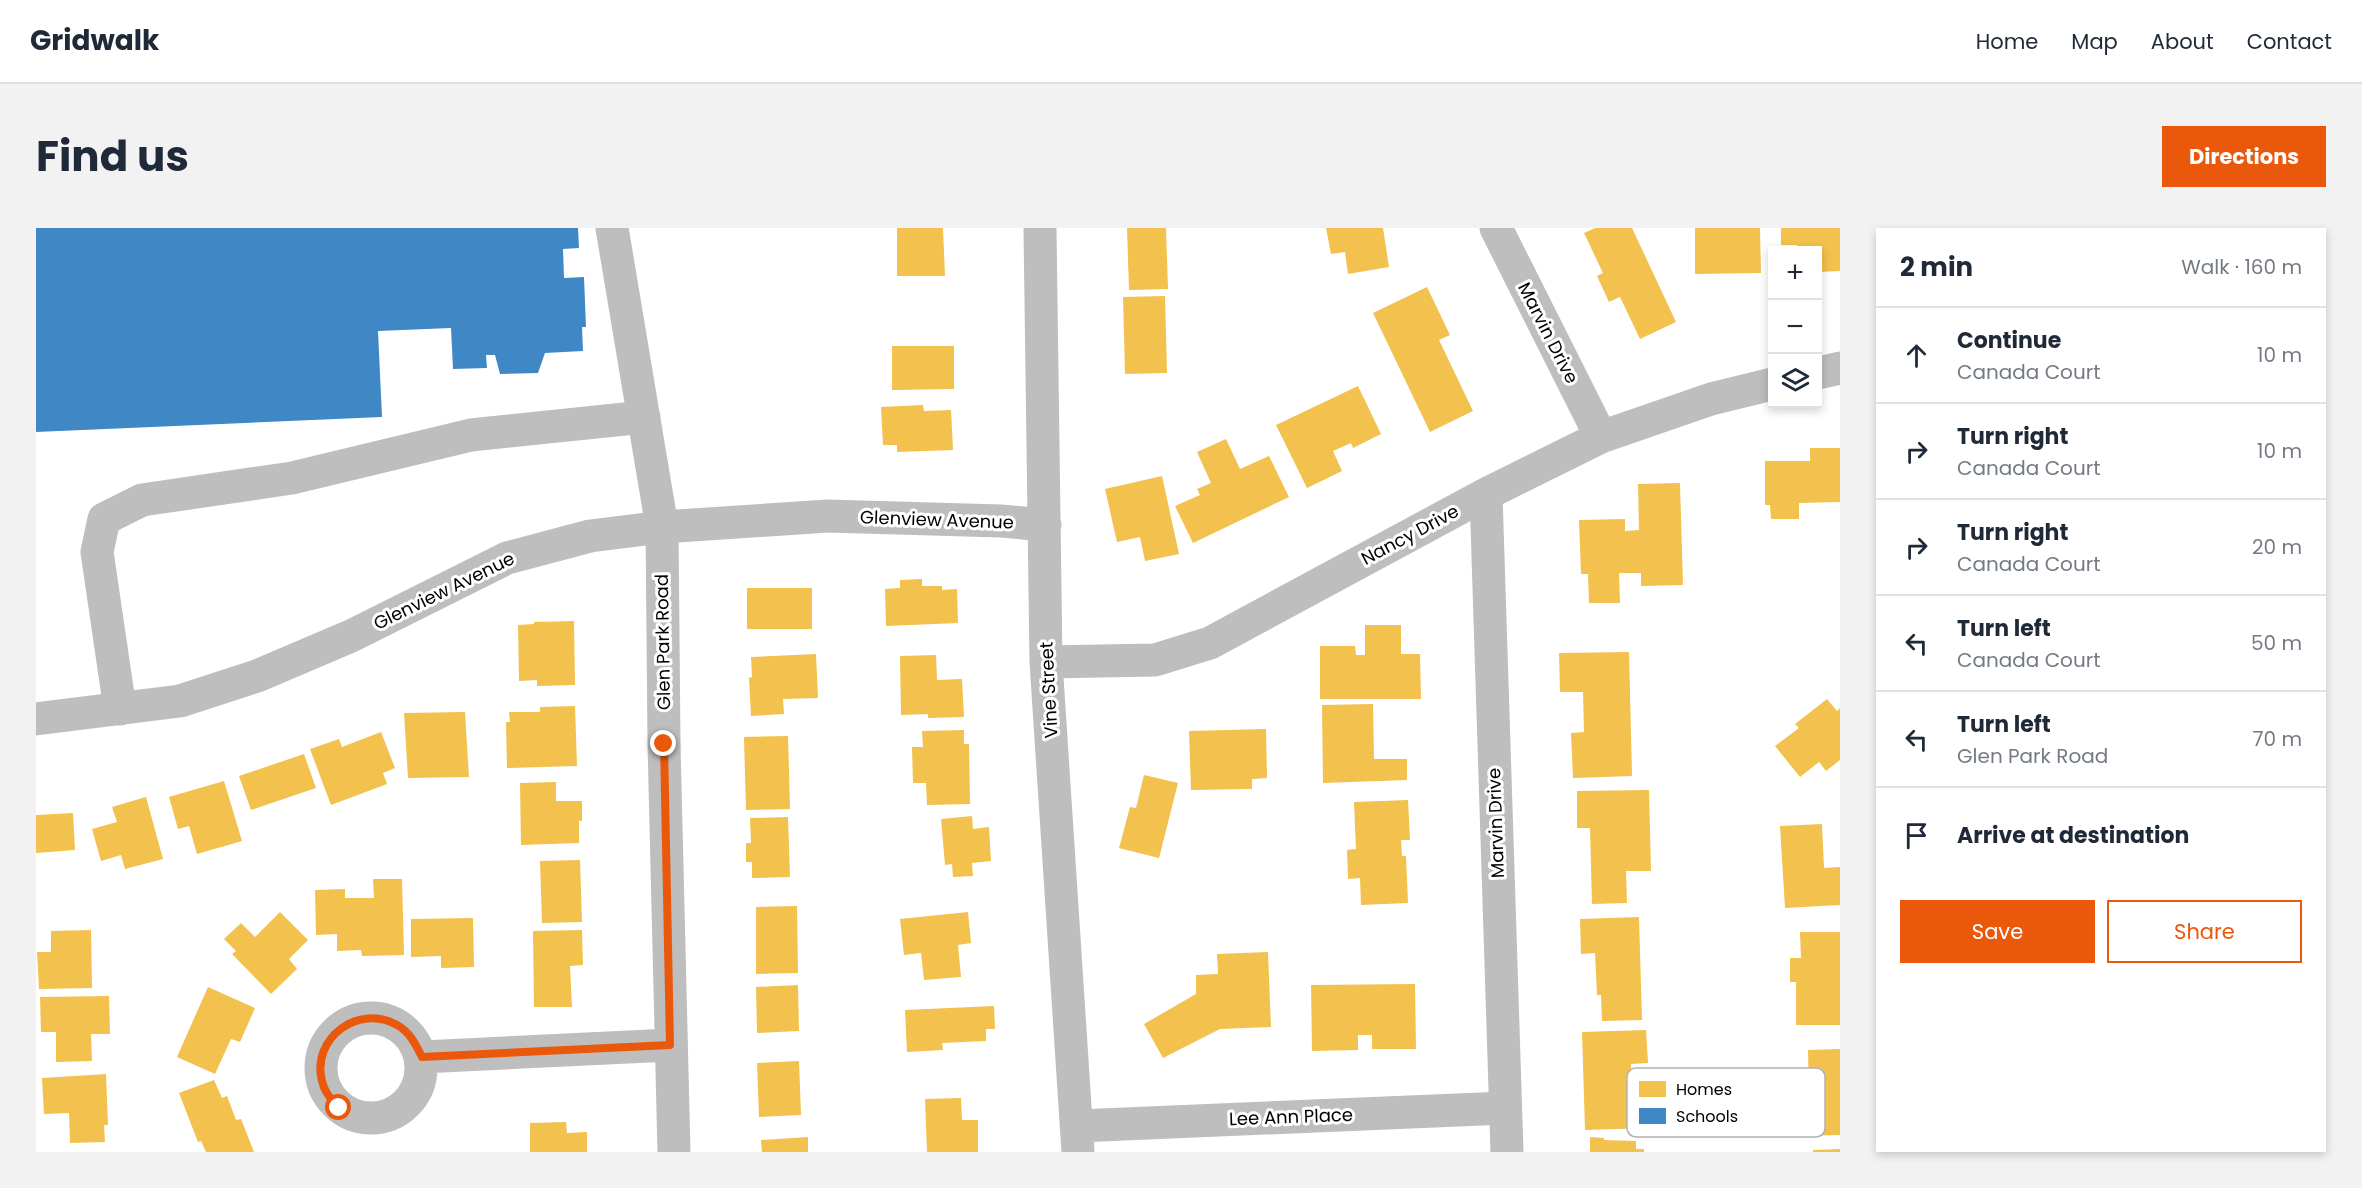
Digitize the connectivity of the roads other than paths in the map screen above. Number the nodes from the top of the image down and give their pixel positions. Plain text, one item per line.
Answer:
1 (612, 228) edge
2 (1040, 228) edge
3 (1496, 228) edge
4 (1840, 368) edge
5 (1822, 372) edge
6 (1768, 385) edge
7 (644, 417) junction
8 (1601, 437) junction
9 (1486, 494) junction
10 (1045, 525) junction
11 (662, 527) junction
12 (1047, 662) junction
13 (120, 709) junction
14 (36, 719) edge
15 (670, 1045) junction
16 (422, 1057) dead end
17 (1505, 1108) junction
18 (1078, 1139) edge
19 (674, 1152) edge
20 (1507, 1152) edge

1 - 7 street, Glen Park Road
2 - 10 street, Vine Street
3 - 8 street, Marvin Drive
4 - 5 street
6 - 8 street, Nancy Drive
7 - 11 street, Glen Park Road
7 - 13 street
8 - 9 street, Nancy Drive
9 - 12 street, Nancy Drive
9 - 17 street, Marvin Drive
10 - 11 street, Glenview Avenue
10 - 12 street, Vine Street
11 - 13 street, Glenview Avenue
11 - 15 street, Glen Park Road
12 - 18 street, Vine Street
13 - 14 street, Glenview Avenue
15 - 16 street
15 - 19 street, Glen Park Road
17 - 18 street, Lee Ann Place
17 - 20 street, Marvin Drive

